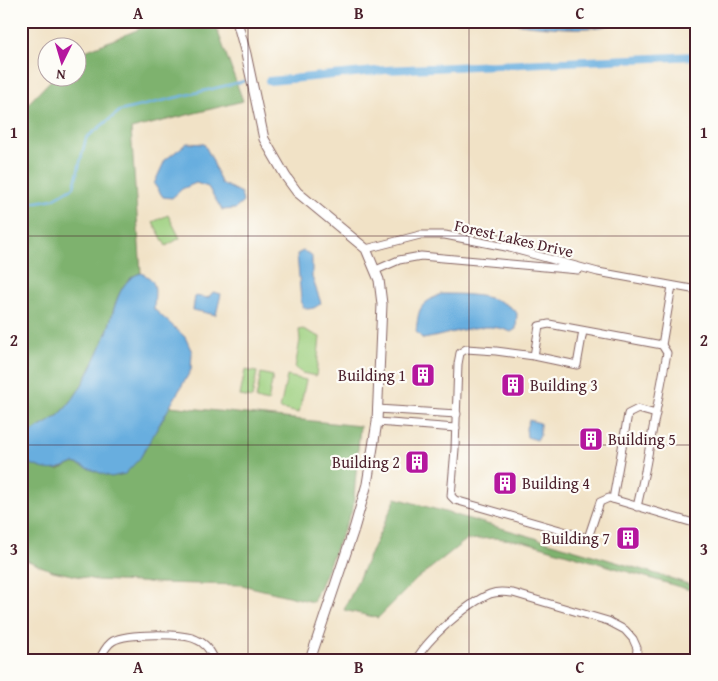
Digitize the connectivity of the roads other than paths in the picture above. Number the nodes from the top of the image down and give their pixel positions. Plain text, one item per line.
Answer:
1 (237, 21) edge
2 (243, 21) edge
3 (246, 54) junction
4 (366, 249) junction
5 (376, 270) junction
6 (598, 272) junction
7 (672, 286) junction
8 (697, 290) edge
9 (583, 331) junction
10 (662, 345) junction
11 (534, 356) junction
12 (377, 409) junction
13 (457, 414) junction
14 (656, 414) junction
15 (377, 422) junction
16 (456, 428) junction
17 (613, 499) junction
18 (637, 507) junction
19 (697, 524) edge
20 (100, 660) edge
21 (215, 660) edge
22 (310, 660) edge
23 (416, 660) edge
24 (636, 660) edge

1 - 3 street
2 - 3 street
3 - 4 street
4 - 5 street
4 - 6 street, Forest Lakes Drive
5 - 6 street, Forest Lakes Drive
5 - 12 street
6 - 7 street, Forest Lakes Drive
7 - 8 street, Forest Lakes Drive
7 - 10 street
9 - 10 street
9 - 11 street
9 - 11 street
10 - 14 street
11 - 13 street
12 - 13 street
12 - 15 street
13 - 16 street
14 - 17 street
14 - 18 street
15 - 16 street
15 - 22 street
16 - 17 street
17 - 18 street
18 - 19 street
20 - 21 street
23 - 24 street

